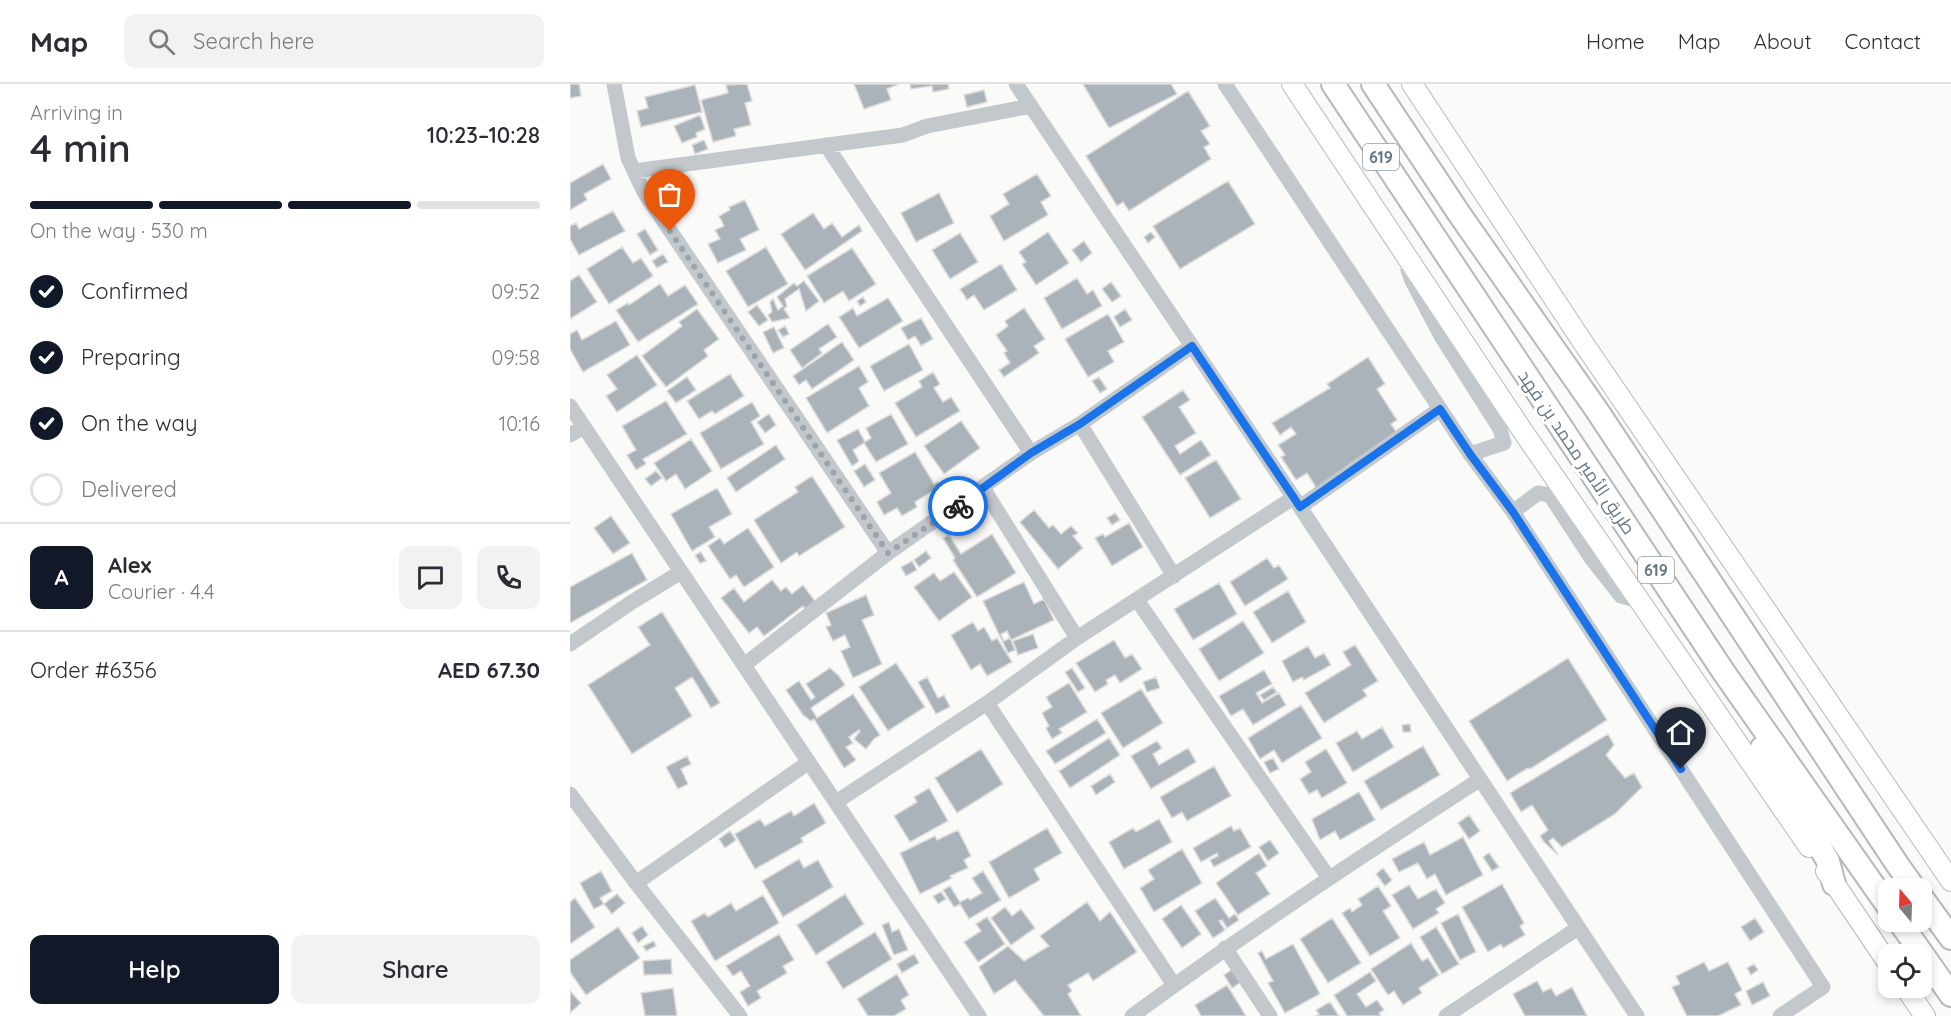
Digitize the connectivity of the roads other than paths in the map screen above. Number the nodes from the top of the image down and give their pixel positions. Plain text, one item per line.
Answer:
1 (614, 84) edge
2 (1016, 84) edge
3 (1225, 84) edge
4 (1292, 84) edge
5 (1333, 84) edge
6 (1373, 84) edge
7 (1412, 84) edge
8 (1031, 106) junction
9 (826, 145) junction
10 (634, 171) junction
11 (1398, 242) junction
12 (1192, 346) junction
13 (570, 406) edge
14 (1440, 409) junction
15 (1080, 424) junction
16 (584, 427) junction
17 (570, 435) edge
18 (1031, 453) junction
19 (1470, 454) junction
20 (983, 488) junction
21 (1297, 502) junction
22 (1513, 512) junction
23 (888, 553) junction
24 (681, 572) junction
25 (1174, 576) junction
26 (1137, 600) junction
27 (1640, 601) junction
28 (1077, 638) junction
29 (570, 644) edge
30 (744, 665) junction
31 (987, 703) junction
32 (1747, 704) junction
33 (809, 762) junction
34 (1479, 780) junction
35 (570, 795) edge
36 (836, 802) junction
37 (1329, 878) junction
38 (1907, 878) edge
39 (1951, 881) edge
40 (636, 883) junction
41 (1834, 884) junction
42 (1878, 892) edge
43 (1932, 912) edge
44 (1578, 928) junction
45 (1907, 932) edge
46 (1951, 938) edge
47 (1225, 948) junction
48 (1878, 948) edge
49 (1174, 985) junction
50 (1951, 995) edge
51 (1913, 998) edge
52 (740, 1016) edge
53 (979, 1016) edge
54 (1132, 1016) edge
55 (1270, 1016) edge
56 (1446, 1016) edge
57 (1637, 1016) edge
58 (1780, 1016) edge
59 (1925, 1016) edge

1 - 10 street
2 - 8 street
3 - 14 street
4 - 11 main road
5 - 32 highway, طريق الأمير محمد بن فهد / 619
6 - 38 highway, 619
7 - 39 main road
8 - 9 street
8 - 12 street
9 - 10 street
9 - 18 street
10 - 23 street
11 - 19 street
11 - 27 main road
12 - 15 street
12 - 21 street
13 - 16 street
14 - 19 street
14 - 21 street
15 - 18 street
15 - 25 street
16 - 17 street
16 - 24 street
18 - 20 street
19 - 22 street
20 - 23 street
20 - 28 street
21 - 25 street
21 - 34 street
22 - 27 street
22 - 58 street
23 - 30 street
24 - 29 street
24 - 30 street
25 - 26 street
26 - 28 street
26 - 37 street
27 - 41 main road
28 - 31 street
30 - 33 street
31 - 36 street
31 - 49 street
32 - 41 highway
32 - 42 highway, طريق الأمير محمد بن فهد / 619
33 - 36 street
33 - 40 street
34 - 37 street
34 - 44 street
35 - 40 street
36 - 53 street
37 - 47 street
40 - 52 street
41 - 48 main road
43 - 46 highway
44 - 56 street
44 - 57 street
45 - 50 highway
47 - 49 street
47 - 55 street
49 - 54 street
51 - 59 main road

